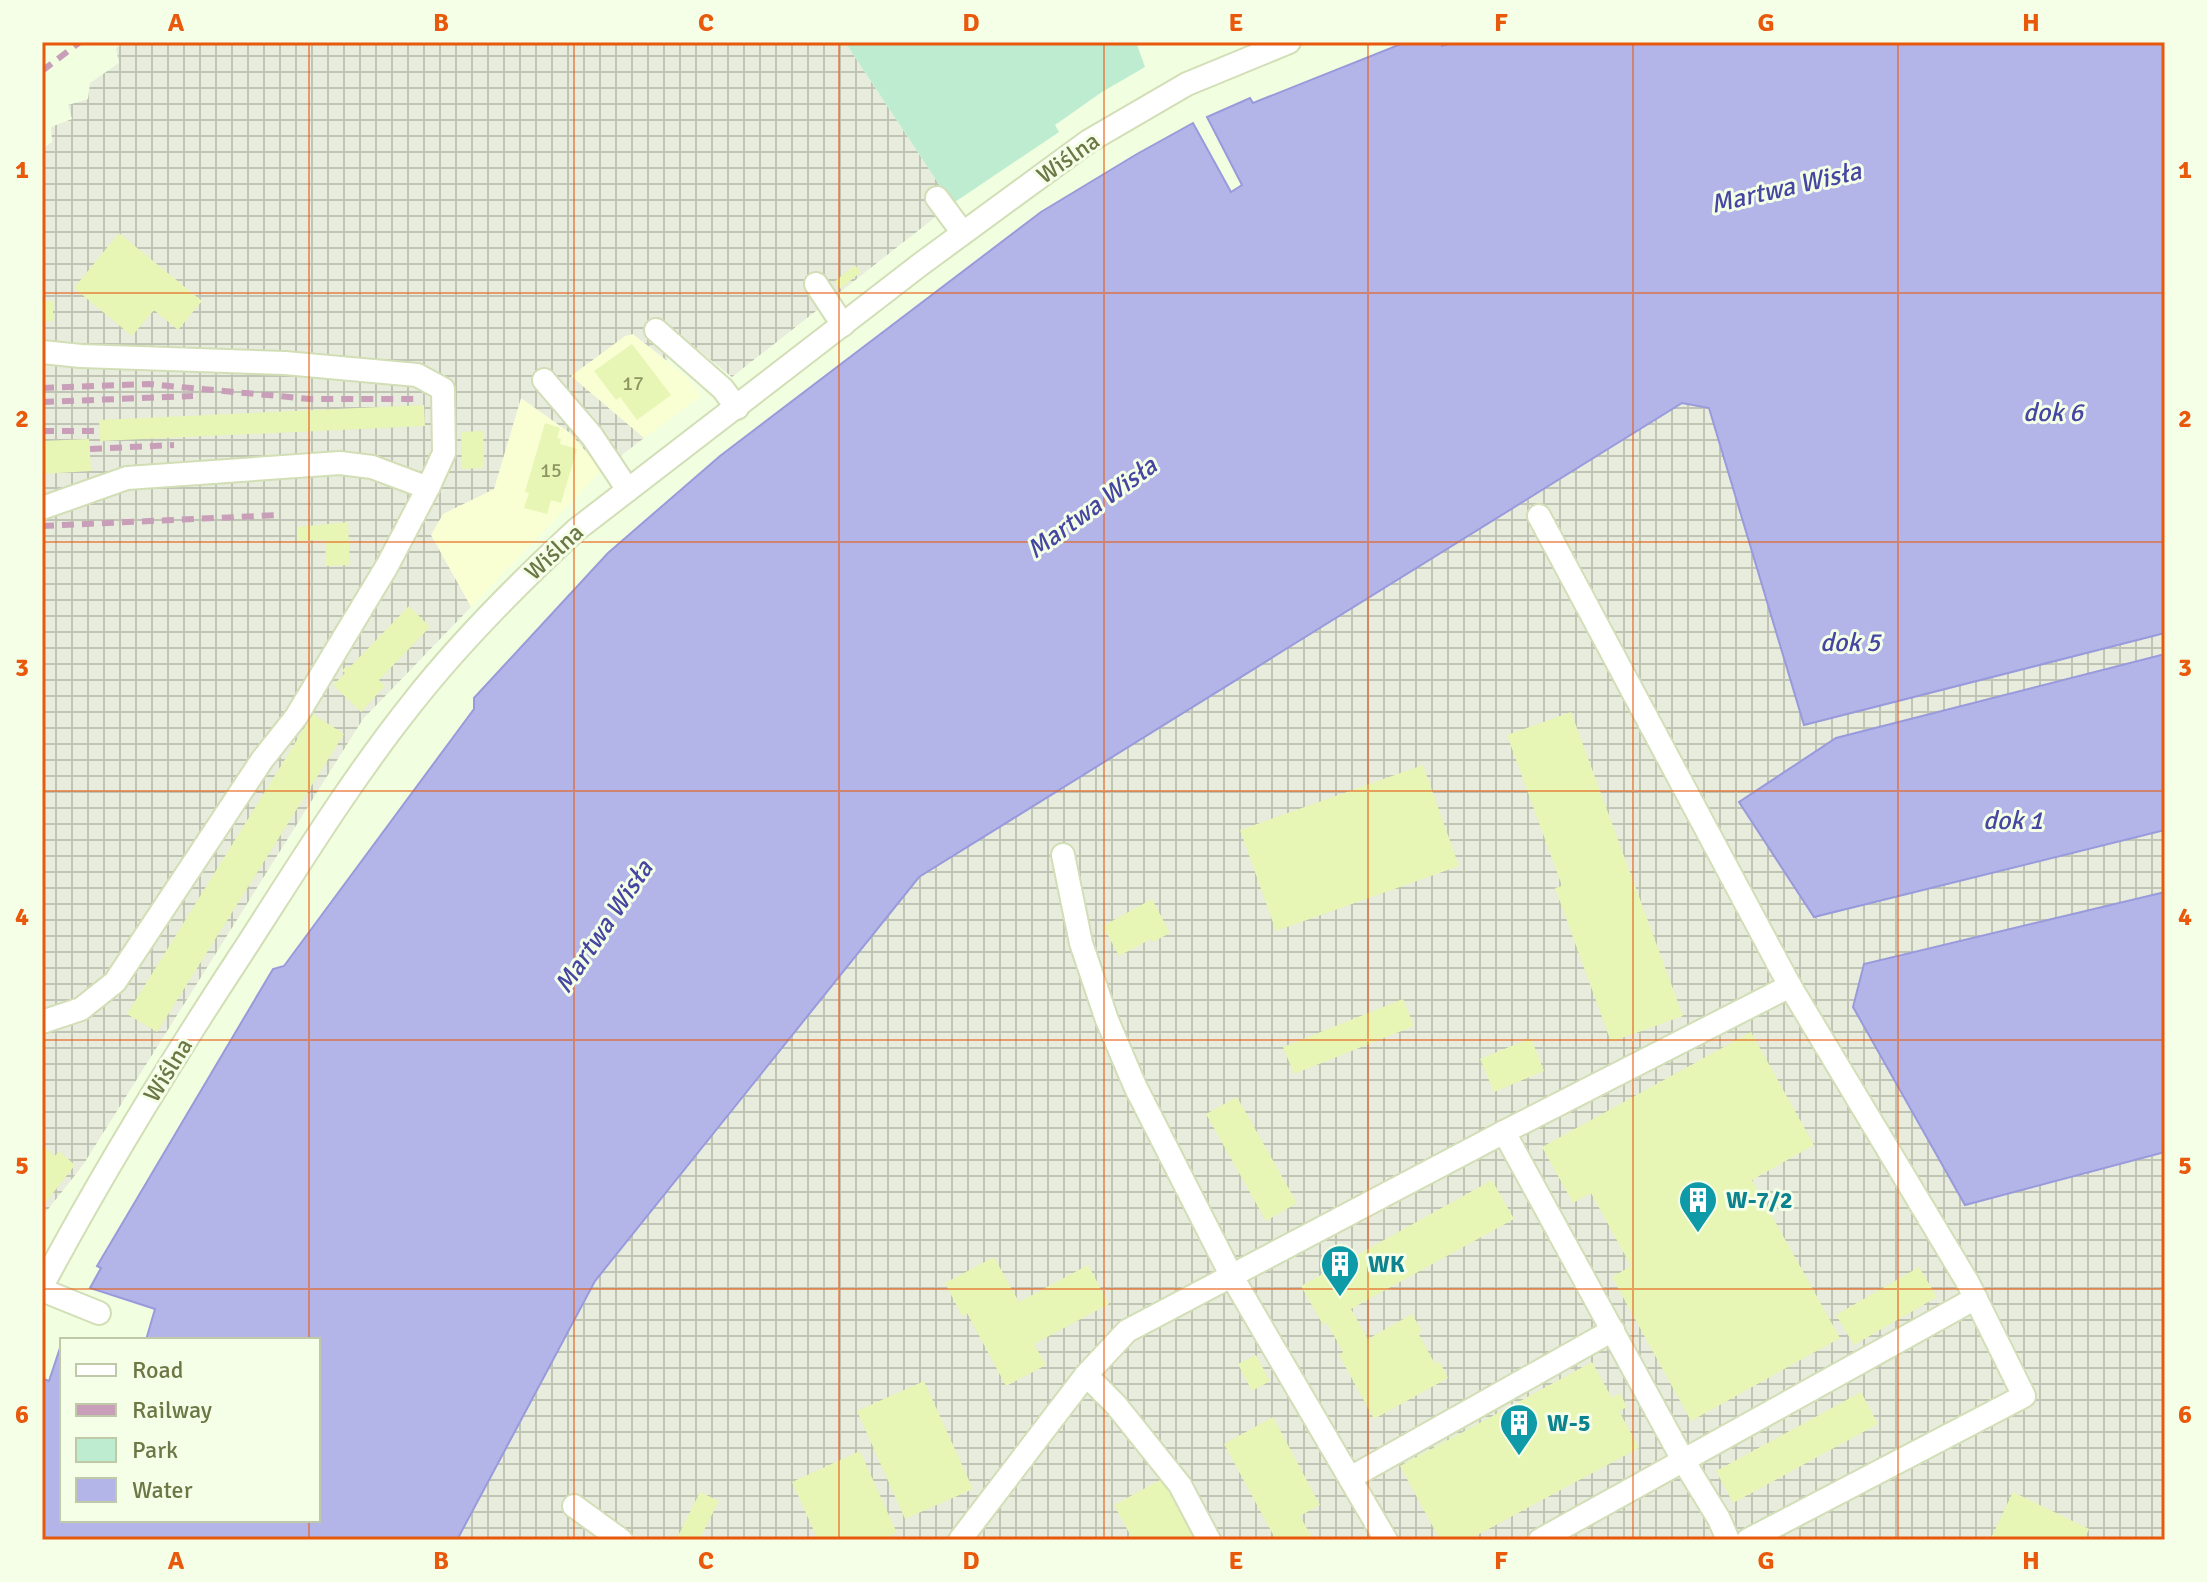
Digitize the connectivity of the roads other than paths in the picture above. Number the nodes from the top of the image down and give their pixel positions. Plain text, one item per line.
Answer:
1 (1289, 42) edge
2 (937, 198) dead end
3 (963, 233) junction
4 (816, 284) dead end
5 (843, 325) junction
6 (656, 330) dead end
7 (42, 352) edge
8 (544, 380) dead end
9 (737, 408) junction
10 (428, 488) junction
11 (628, 490) junction
12 (42, 508) edge
13 (1539, 516) dead end
14 (1063, 855) dead end
15 (1790, 986) junction
16 (42, 1022) edge
17 (1504, 1132) junction
18 (1231, 1275) junction
19 (42, 1288) edge
20 (1976, 1298) junction
21 (99, 1313) dead end
22 (1613, 1330) junction
23 (1086, 1375) junction
24 (1683, 1460) junction
25 (1350, 1478) junction
26 (574, 1506) dead end
27 (621, 1540) edge
28 (960, 1540) edge
29 (1209, 1540) edge
30 (1386, 1540) edge
31 (1540, 1540) edge
32 (1728, 1540) edge
33 (1748, 1540) edge

1 - 3 street, Wiślna
2 - 3 street
3 - 5 street, Wiślna
4 - 5 street
5 - 9 street, Wiślna
6 - 9 street
7 - 10 street
8 - 11 street
9 - 11 street, Wiślna
10 - 12 street
10 - 16 street
11 - 19 street, Wiślna
13 - 15 street
14 - 18 street
15 - 17 street
15 - 20 street
17 - 18 street
17 - 22 street
18 - 23 street
18 - 25 street
19 - 21 street
20 - 24 street
20 - 33 street
22 - 24 street
22 - 25 street
23 - 28 street
23 - 29 street
24 - 31 street
24 - 32 street
25 - 30 street
26 - 27 street

